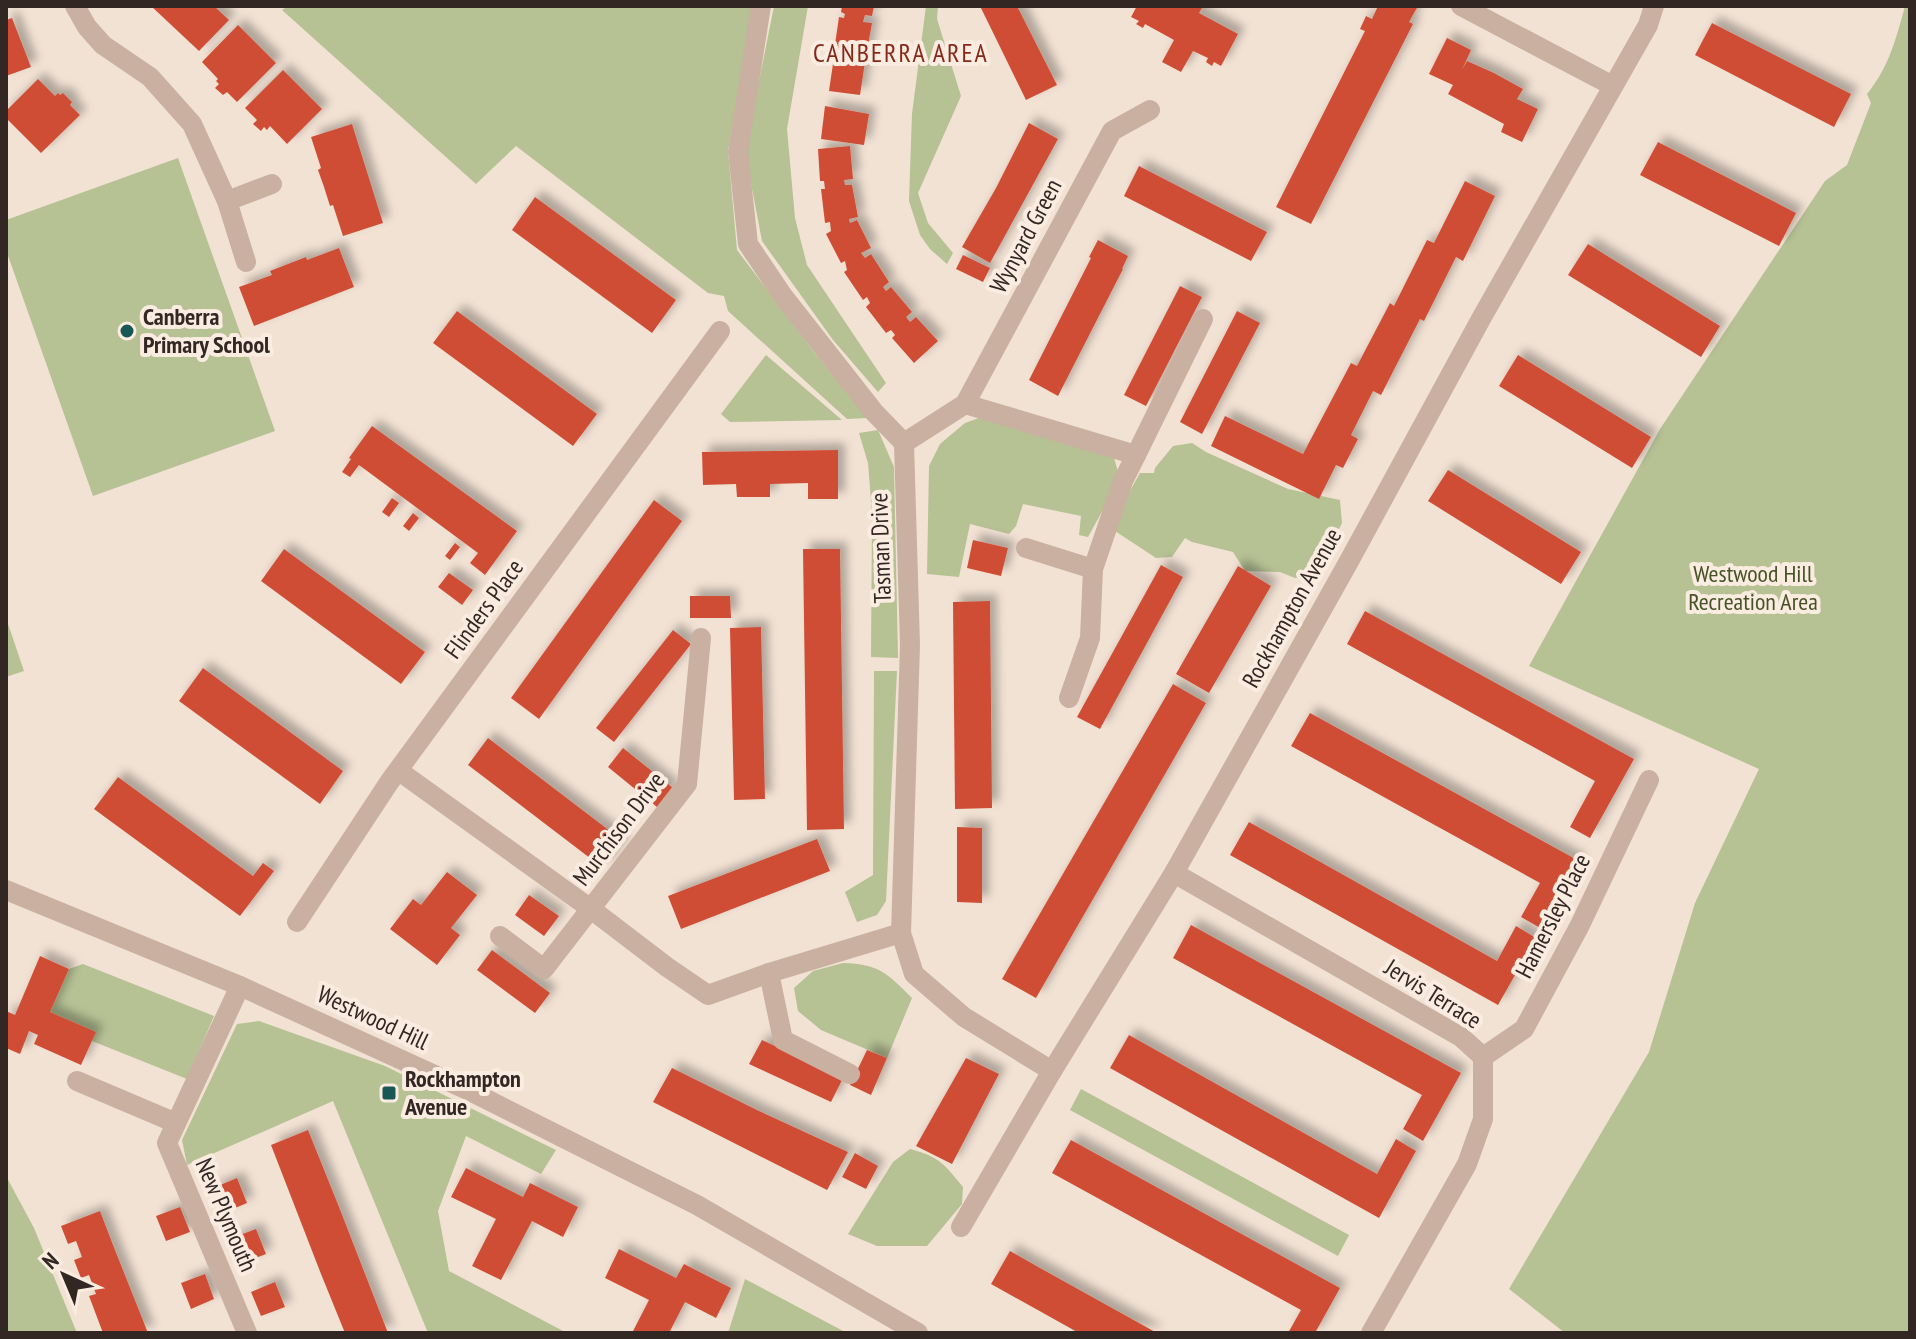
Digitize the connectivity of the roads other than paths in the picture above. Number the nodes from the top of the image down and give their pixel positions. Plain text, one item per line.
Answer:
1 (75, 6) edge
2 (761, 6) edge
3 (1461, 6) edge
4 (1654, 6) edge
5 (1613, 86) junction
6 (1150, 110) dead end
7 (272, 184) dead end
8 (227, 201) junction
9 (246, 262) dead end
10 (1203, 319) dead end
11 (720, 331) dead end
12 (965, 404) junction
13 (904, 443) junction
14 (1136, 455) junction
15 (1026, 548) dead end
16 (1093, 569) junction
17 (701, 638) dead end
18 (1069, 698) dead end
19 (399, 771) junction
20 (1649, 780) dead end
21 (1174, 873) junction
22 (6, 890) edge
23 (591, 909) junction
24 (297, 922) dead end
25 (901, 933) junction
26 (500, 936) dead end
27 (769, 973) junction
28 (240, 986) junction
29 (1483, 1057) junction
30 (1052, 1071) junction
31 (850, 1074) dead end
32 (77, 1081) dead end
33 (176, 1123) junction
34 (961, 1227) dead end
35 (247, 1333) edge
36 (918, 1333) edge
37 (1371, 1333) edge

1 - 8 street
2 - 13 street
3 - 5 street
4 - 5 street, Rockhampton Avenue
5 - 21 street, Rockhampton Avenue
6 - 12 street, Wynyard Green
7 - 8 street
8 - 9 street
10 - 14 street
11 - 19 street, Flinders Place
12 - 13 street, Wynyard Green
12 - 14 street
13 - 25 street, Tasman Drive
14 - 16 street
15 - 16 street
16 - 18 street
17 - 23 street, Murchison Drive
19 - 23 street, Murchison Drive
19 - 24 street, Flinders Place
20 - 29 street, Hamersley Place
21 - 29 street, Jervis Terrace
21 - 30 street, Rockhampton Avenue
22 - 28 street, Westwood Hill
23 - 26 street, Murchison Drive
23 - 27 street, Murchison Drive
25 - 27 street, Murchison Drive
25 - 30 street, Tasman Drive
27 - 31 street
28 - 33 street, New Plymouth
28 - 36 street, Westwood Hill
29 - 37 street, Jervis Terrace
30 - 34 street, Rockhampton Avenue
32 - 33 street
33 - 35 street, New Plymouth

